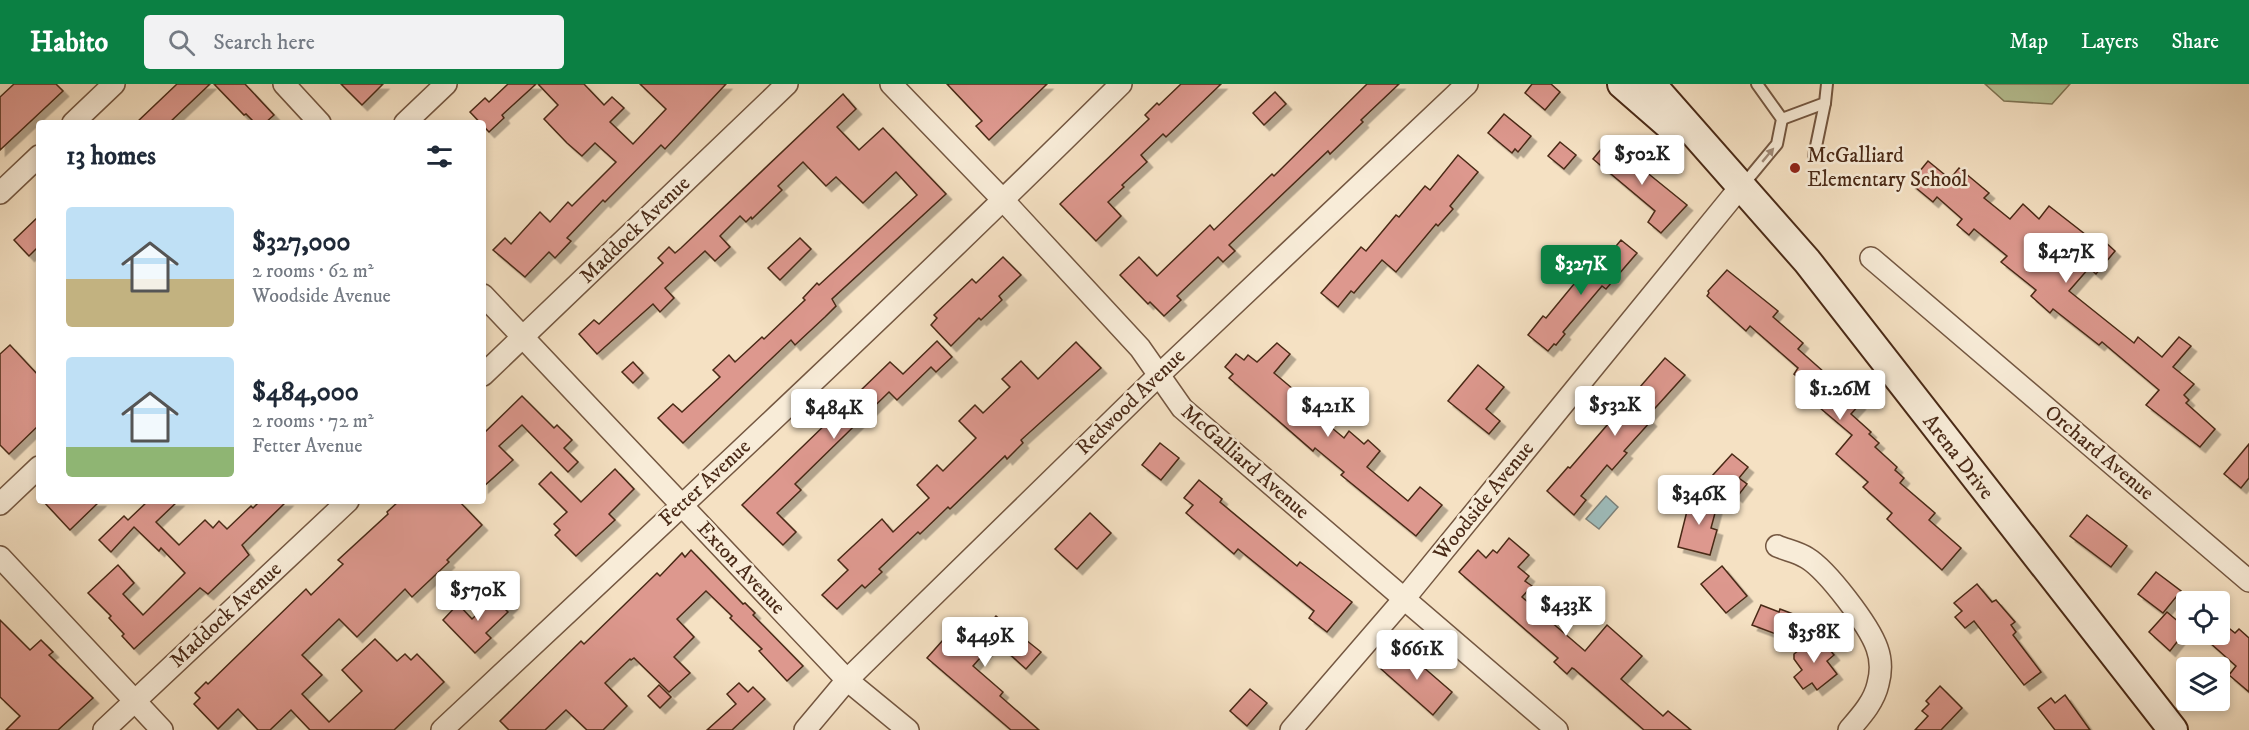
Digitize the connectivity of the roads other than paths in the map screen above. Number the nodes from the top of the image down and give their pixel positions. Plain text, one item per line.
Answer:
1 (114, 84) edge
2 (284, 84) edge
3 (446, 84) edge
4 (787, 84) edge
5 (891, 84) edge
6 (1121, 84) edge
7 (1467, 84) edge
8 (1622, 84) edge
9 (1651, 84) edge
10 (1757, 84) edge
11 (1827, 84) edge
12 (1825, 103) junction
13 (1782, 119) junction
14 (76, 120) edge
15 (317, 120) edge
16 (408, 120) edge
17 (1814, 156) dead end
18 (36, 159) edge
19 (1742, 185) junction
20 (0, 193) edge
21 (1003, 200) junction
22 (1871, 258) dead end
23 (486, 298) edge
24 (523, 337) junction
25 (486, 372) edge
26 (1159, 375) junction
27 (36, 470) edge
28 (0, 504) edge
29 (345, 504) edge
30 (682, 506) junction
31 (1777, 546) dead end
32 (0, 557) edge
33 (2249, 581) edge
34 (1404, 599) junction
35 (847, 681) junction
36 (134, 701) junction
37 (104, 730) edge
38 (162, 730) edge
39 (442, 730) edge
40 (805, 730) edge
41 (908, 730) edge
42 (1291, 730) edge
43 (1557, 730) edge
44 (1849, 730) edge
45 (2172, 730) edge

1 - 14 street
2 - 15 street
3 - 16 street
4 - 24 street, Maddock Avenue
5 - 21 street, McGalliard Avenue
6 - 21 street, Fetter Avenue
7 - 26 street, Redwood Avenue
8 - 19 main road, Arena Drive
9 - 19 main road, Arena Drive
10 - 13 lane
11 - 12 lane
12 - 13 lane
12 - 17 lane
19 -> 13 lane
18 - 20 street
19 - 34 street, Woodside Avenue
19 - 45 main road, Arena Drive
21 - 26 street, McGalliard Avenue
21 - 30 street, Fetter Avenue
22 - 33 street, Orchard Avenue
23 - 24 street, Exton Avenue
24 - 25 street, Maddock Avenue
24 - 30 street, Exton Avenue
26 - 34 street, McGalliard Avenue
26 - 35 street, Redwood Avenue
27 - 28 street
29 - 36 street, Maddock Avenue
30 - 35 street, Exton Avenue
30 - 39 street, Fetter Avenue
31 - 44 street
32 - 36 street
34 - 42 street, Woodside Avenue
34 - 43 street, McGalliard Avenue
35 - 40 street, Redwood Avenue
35 - 41 street, Exton Avenue
36 - 37 street, Maddock Avenue
36 - 38 street

